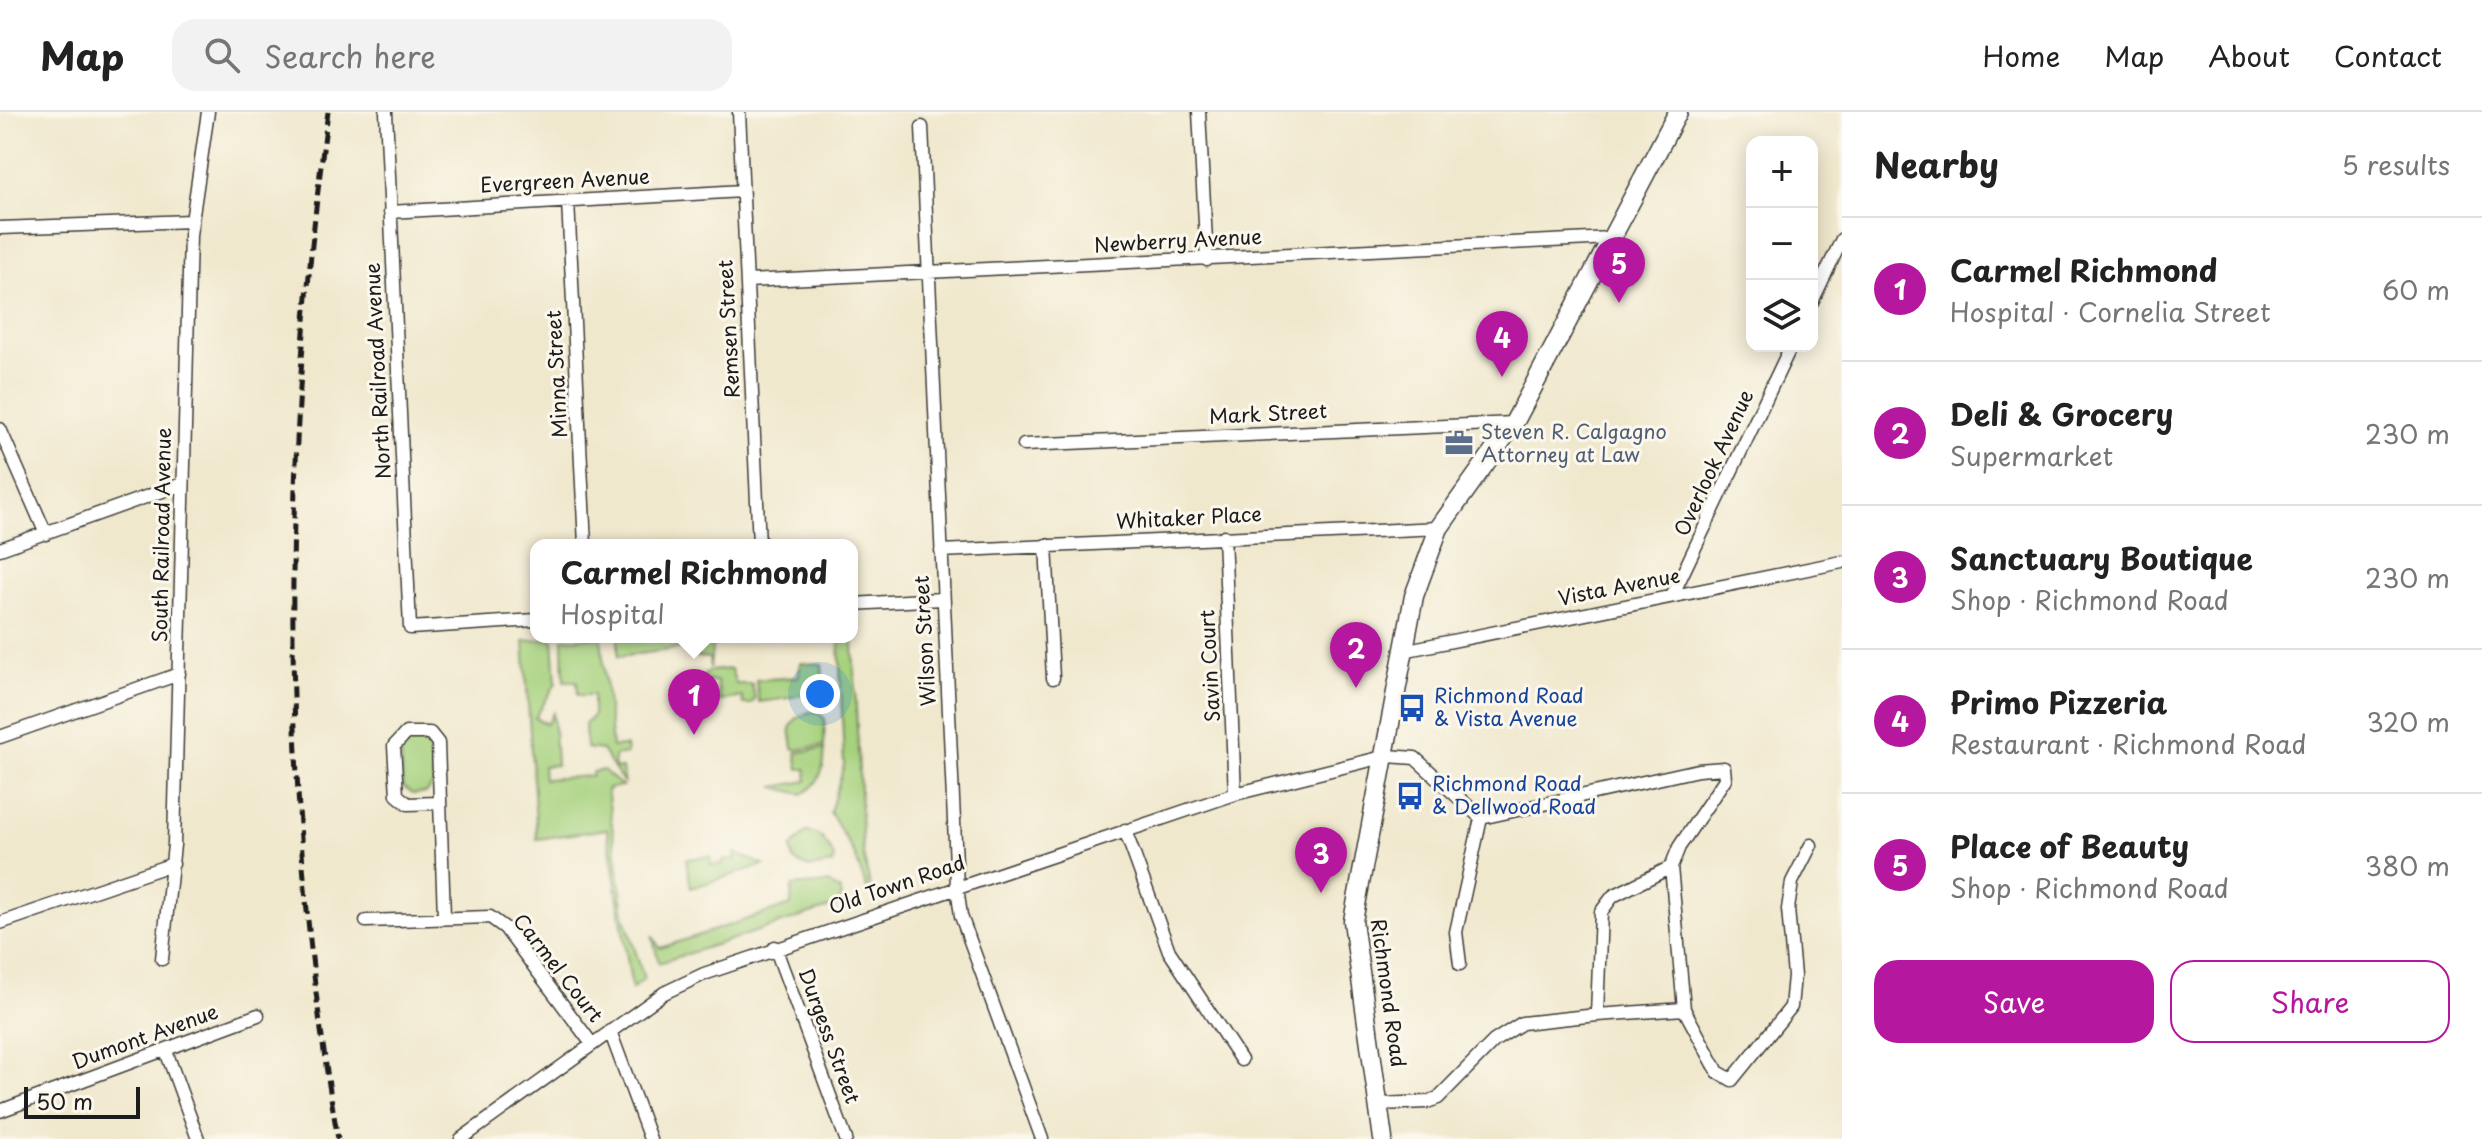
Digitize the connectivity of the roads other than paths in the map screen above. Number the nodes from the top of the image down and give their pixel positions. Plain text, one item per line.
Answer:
1 (208, 112) edge
2 (386, 112) edge
3 (739, 112) edge
4 (1199, 112) edge
5 (1678, 112) edge
6 (922, 127) dead end
7 (742, 191) junction
8 (568, 201) junction
9 (390, 212) junction
10 (191, 221) junction
11 (0, 228) edge
12 (1611, 238) junction
13 (1842, 239) edge
14 (1207, 260) junction
15 (928, 274) junction
16 (747, 281) junction
17 (1818, 289) edge
18 (1788, 352) edge
19 (1514, 423) junction
20 (0, 429) edge
21 (1024, 445) dead end
22 (182, 484) junction
23 (1439, 528) junction
24 (46, 534) junction
25 (1224, 536) junction
26 (585, 539) edge
27 (759, 539) edge
28 (1046, 545) junction
29 (0, 549) edge
30 (941, 551) junction
31 (1842, 562) edge
32 (1672, 596) junction
33 (942, 599) junction
34 (858, 604) edge
35 (530, 620) edge
36 (1403, 651) junction
37 (179, 674) junction
38 (1053, 678) dead end
39 (0, 737) edge
40 (1387, 756) junction
41 (1235, 794) junction
42 (438, 803) junction
43 (1481, 818) junction
44 (1125, 830) junction
45 (1811, 845) dead end
46 (173, 864) junction
47 (1671, 867) junction
48 (957, 886) junction
49 (444, 916) junction
50 (366, 921) dead end
51 (0, 923) edge
52 (775, 947) junction
53 (162, 959) dead end
54 (1460, 964) dead end
55 (1684, 1009) junction
56 (258, 1015) dead end
57 (1597, 1015) junction
58 (610, 1031) junction
59 (592, 1044) junction
60 (166, 1051) junction
61 (1241, 1060) dead end
62 (1381, 1104) junction
63 (0, 1111) edge
64 (198, 1139) edge
65 (461, 1139) edge
66 (650, 1139) edge
67 (846, 1139) edge
68 (1042, 1139) edge
69 (1383, 1139) edge

1 - 10 street, South Railroad Avenue
2 - 9 street, North Railroad Avenue
3 - 7 street, Remsen Street
4 - 14 street
5 - 12 main road, Richmond Road
6 - 15 street, Wilson Street
7 - 8 street, Evergreen Avenue
7 - 16 street, Remsen Street
8 - 9 street, Evergreen Avenue
8 - 26 street, Minna Street
9 - 35 street, North Railroad Avenue
10 - 11 street
10 - 22 street, South Railroad Avenue
12 - 14 street, Newberry Avenue
12 - 19 main road, Richmond Road
13 - 17 street
14 - 15 street, Newberry Avenue
15 - 16 street, Newberry Avenue
15 - 30 street, Wilson Street
16 - 27 street, Remsen Street
18 - 32 street, Overlook Avenue
19 - 21 street, Mark Street
19 - 23 main road, Richmond Road
20 - 24 street
22 - 24 street
22 - 37 street, South Railroad Avenue
23 - 25 street, Whitaker Place
23 - 36 main road, Richmond Road
24 - 29 street
25 - 28 street, Whitaker Place
25 - 41 street, Savin Court
28 - 30 street, Whitaker Place
28 - 38 street
30 - 33 street, Wilson Street
31 - 32 street, Vista Avenue
32 - 36 street, Vista Avenue
33 - 34 street
33 - 48 street, Wilson Street
36 - 40 main road, Richmond Road
37 - 39 street
37 - 46 street, South Railroad Avenue
40 - 41 street, Old Town Road
40 - 43 street
40 - 62 main road, Richmond Road
41 - 44 street, Old Town Road
42 - 42 street
42 - 49 street
43 - 47 street
43 - 54 street
44 - 48 street, Old Town Road
44 - 61 street
45 - 55 street
46 - 51 street
46 - 53 street, South Railroad Avenue
47 - 55 street
47 - 57 street
48 - 52 street, Old Town Road
48 - 68 street, Wilson Street
49 - 50 street, Carmel Court
49 - 59 street, Carmel Court
52 - 58 street, Old Town Road
52 - 67 street, Durgess Street
55 - 57 street
56 - 60 street, Dumont Avenue
57 - 62 street
58 - 59 street, Old Town Road
58 - 66 street
59 - 65 street, Old Town Road
60 - 63 street, Dumont Avenue
60 - 64 street
62 - 69 main road, Richmond Road

